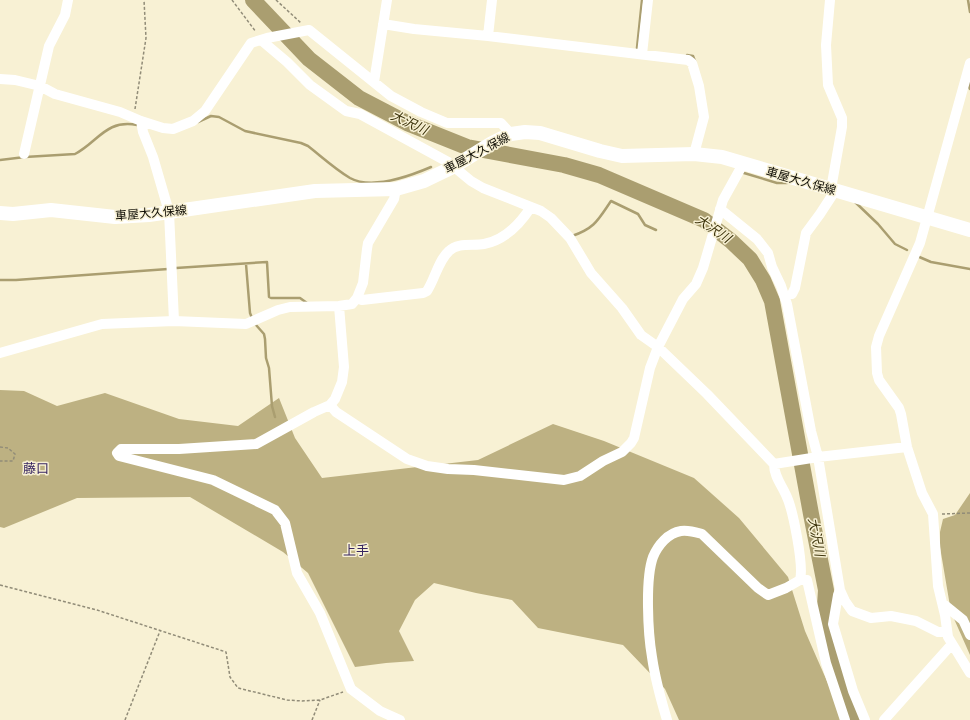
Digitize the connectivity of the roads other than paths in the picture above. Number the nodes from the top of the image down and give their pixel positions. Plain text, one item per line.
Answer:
1 (68, 0) edge
2 (387, 0) edge
3 (492, 0) edge
4 (648, 0) edge
5 (830, 0) edge
6 (383, 24) junction
7 (488, 36) junction
8 (264, 39) junction
9 (642, 52) junction
10 (970, 63) edge
11 (0, 79) edge
12 (374, 82) junction
13 (40, 86) junction
14 (137, 120) junction
15 (509, 135) junction
16 (24, 154) dead end
17 (694, 154) junction
18 (743, 164) junction
19 (456, 165) junction
20 (396, 189) junction
21 (833, 190) junction
22 (531, 207) junction
23 (169, 212) junction
24 (719, 212) junction
25 (0, 213) edge
26 (928, 217) junction
27 (970, 230) edge
28 (792, 294) dead end
29 (357, 298) junction
30 (339, 306) junction
31 (174, 321) junction
32 (658, 347) junction
33 (0, 353) edge
34 (330, 405) junction
35 (907, 447) junction
36 (815, 457) junction
37 (779, 463) junction
38 (800, 580) junction
39 (840, 590) junction
40 (942, 603) junction
41 (947, 632) junction
42 (970, 635) edge
43 (952, 644) junction
44 (970, 673) edge
45 (400, 720) edge
46 (667, 720) edge
47 (846, 720) edge
48 (865, 720) edge
49 (884, 720) edge

1 - 13 street
2 - 6 street
3 - 7 street
4 - 9 street
5 - 21 street
6 - 7 street
6 - 12 street
7 - 9 street
8 - 12 street
8 - 14 street
8 - 19 street
9 - 17 street
10 - 26 street
11 - 13 street
12 - 15 street
13 - 14 street
13 - 16 street
14 - 23 street
15 - 17 main road, 車屋大久保線
15 - 19 main road, 車屋大久保線
17 - 18 main road, 車屋大久保線
18 - 21 main road, 車屋大久保線
18 - 24 street
19 - 20 main road, 車屋大久保線
19 - 22 street
20 - 23 main road, 車屋大久保線
20 - 29 street
21 - 26 main road, 車屋大久保線
21 - 28 street
22 - 29 street
22 - 32 street
23 - 25 main road, 車屋大久保線
23 - 31 street
24 - 32 street
24 - 36 street
26 - 27 main road, 車屋大久保線
26 - 35 street
29 - 30 street
30 - 31 street
30 - 34 street
31 - 33 street
32 - 34 street
32 - 37 street
34 - 45 street
35 - 36 street
35 - 40 street
36 - 37 street
36 - 39 street
37 - 38 street
38 - 46 street
38 - 47 street
39 - 41 street
39 - 48 street
40 - 41 street
40 - 42 street
41 - 43 street
43 - 44 street
43 - 49 street

